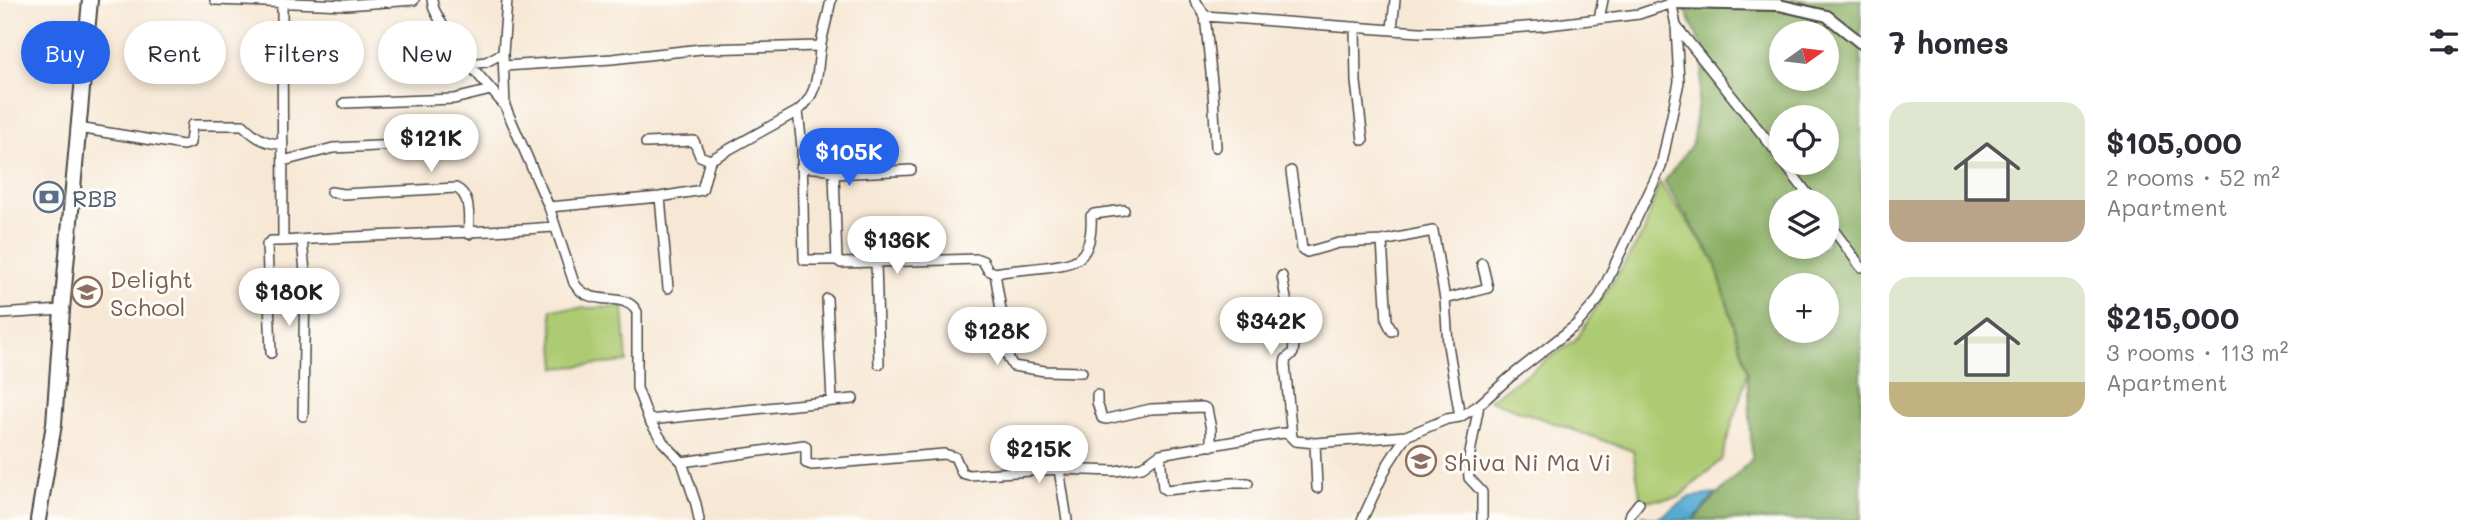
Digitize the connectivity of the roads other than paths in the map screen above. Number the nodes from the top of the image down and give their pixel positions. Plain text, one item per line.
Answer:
1 (90, 0) edge
2 (215, 0) edge
3 (414, 0) edge
4 (507, 0) edge
5 (831, 0) edge
6 (1195, 0) edge
7 (1395, 0) edge
8 (1603, 0) edge
9 (319, 1) edge
10 (1671, 1) edge
11 (282, 2) junction
12 (433, 4) edge
13 (1205, 16) junction
14 (1599, 19) junction
15 (441, 21) edge
16 (1676, 26) junction
17 (1354, 27) junction
18 (1392, 30) junction
19 (1861, 43) edge
20 (820, 46) junction
21 (503, 53) junction
22 (477, 63) edge
23 (504, 66) junction
24 (477, 73) edge
25 (491, 90) junction
26 (344, 103) dead end
27 (505, 106) junction
28 (798, 111) junction
29 (78, 128) junction
30 (1363, 140) dead end
31 (646, 142) dead end
32 (1769, 143) edge
33 (283, 144) junction
34 (422, 144) dead end
35 (1216, 147) dead end
36 (710, 160) junction
37 (283, 161) junction
38 (802, 167) junction
39 (911, 170) dead end
40 (1290, 171) dead end
41 (834, 174) junction
42 (331, 192) dead end
43 (660, 197) junction
44 (548, 207) junction
45 (1124, 210) dead end
46 (554, 227) junction
47 (469, 233) junction
48 (1839, 237) edge
49 (302, 240) junction
50 (1382, 240) junction
51 (283, 241) junction
52 (838, 260) junction
53 (876, 262) junction
54 (1482, 263) dead end
55 (1861, 267) edge
56 (995, 273) junction
57 (1282, 276) dead end
58 (668, 288) dead end
59 (827, 299) dead end
60 (1445, 299) junction
61 (62, 310) junction
62 (0, 314) edge
63 (1392, 331) dead end
64 (271, 353) dead end
65 (879, 364) dead end
66 (1083, 372) dead end
67 (1097, 395) dead end
68 (853, 399) dead end
69 (832, 401) junction
70 (1479, 405) junction
71 (303, 416) dead end
72 (1460, 417) junction
73 (649, 420) junction
74 (1406, 436) junction
75 (1292, 438) junction
76 (1315, 443) junction
77 (1211, 446) junction
78 (1160, 454) junction
79 (682, 462) junction
80 (1059, 469) junction
81 (1248, 483) dead end
82 (1317, 488) dead end
83 (1639, 503) dead end
84 (38, 520) edge
85 (699, 520) edge
86 (1067, 520) edge
87 (1362, 520) edge
88 (1482, 520) edge
89 (1629, 520) edge

1 - 29 main road
2 - 11 street
3 - 9 street
3 - 12 street
4 - 21 street
5 - 20 street
6 - 13 street
7 - 18 street
8 - 14 street
9 - 11 street
10 - 14 street
10 - 16 street
10 - 19 street
11 - 33 street
12 - 15 street
13 - 17 street
13 - 35 street
14 - 18 street
16 - 32 street
16 - 70 street
17 - 18 street
17 - 30 street
20 - 23 street
20 - 28 street
21 - 22 street
21 - 23 street
23 - 27 street
24 - 25 street
25 - 26 street
25 - 27 street
27 - 44 street
28 - 36 street
28 - 38 street
29 - 33 street
29 - 61 main road
31 - 36 street
33 - 37 street
34 - 37 street
36 - 43 street
37 - 51 street
38 - 41 street
38 - 52 street
39 - 41 street
40 - 50 street
41 - 52 street
42 - 47 street
43 - 44 street
43 - 58 street
44 - 46 street
45 - 56 street
46 - 47 street
46 - 73 street
47 - 49 street
48 - 55 street
49 - 51 street
49 - 71 street
50 - 60 street
50 - 63 street
51 - 64 street
52 - 53 street
53 - 56 street
53 - 65 street
54 - 60 street
56 - 66 street
57 - 75 street
59 - 69 street
60 - 72 street
61 - 62 street
61 - 84 main road
67 - 77 street
68 - 69 street
69 - 73 street
70 - 72 street
70 - 88 street
72 - 74 street
73 - 79 street
74 - 76 street
74 - 87 street
75 - 76 street
75 - 77 street
76 - 82 street
77 - 78 street
78 - 80 street
78 - 81 street
79 - 80 street
79 - 85 street
80 - 86 street
83 - 89 street

